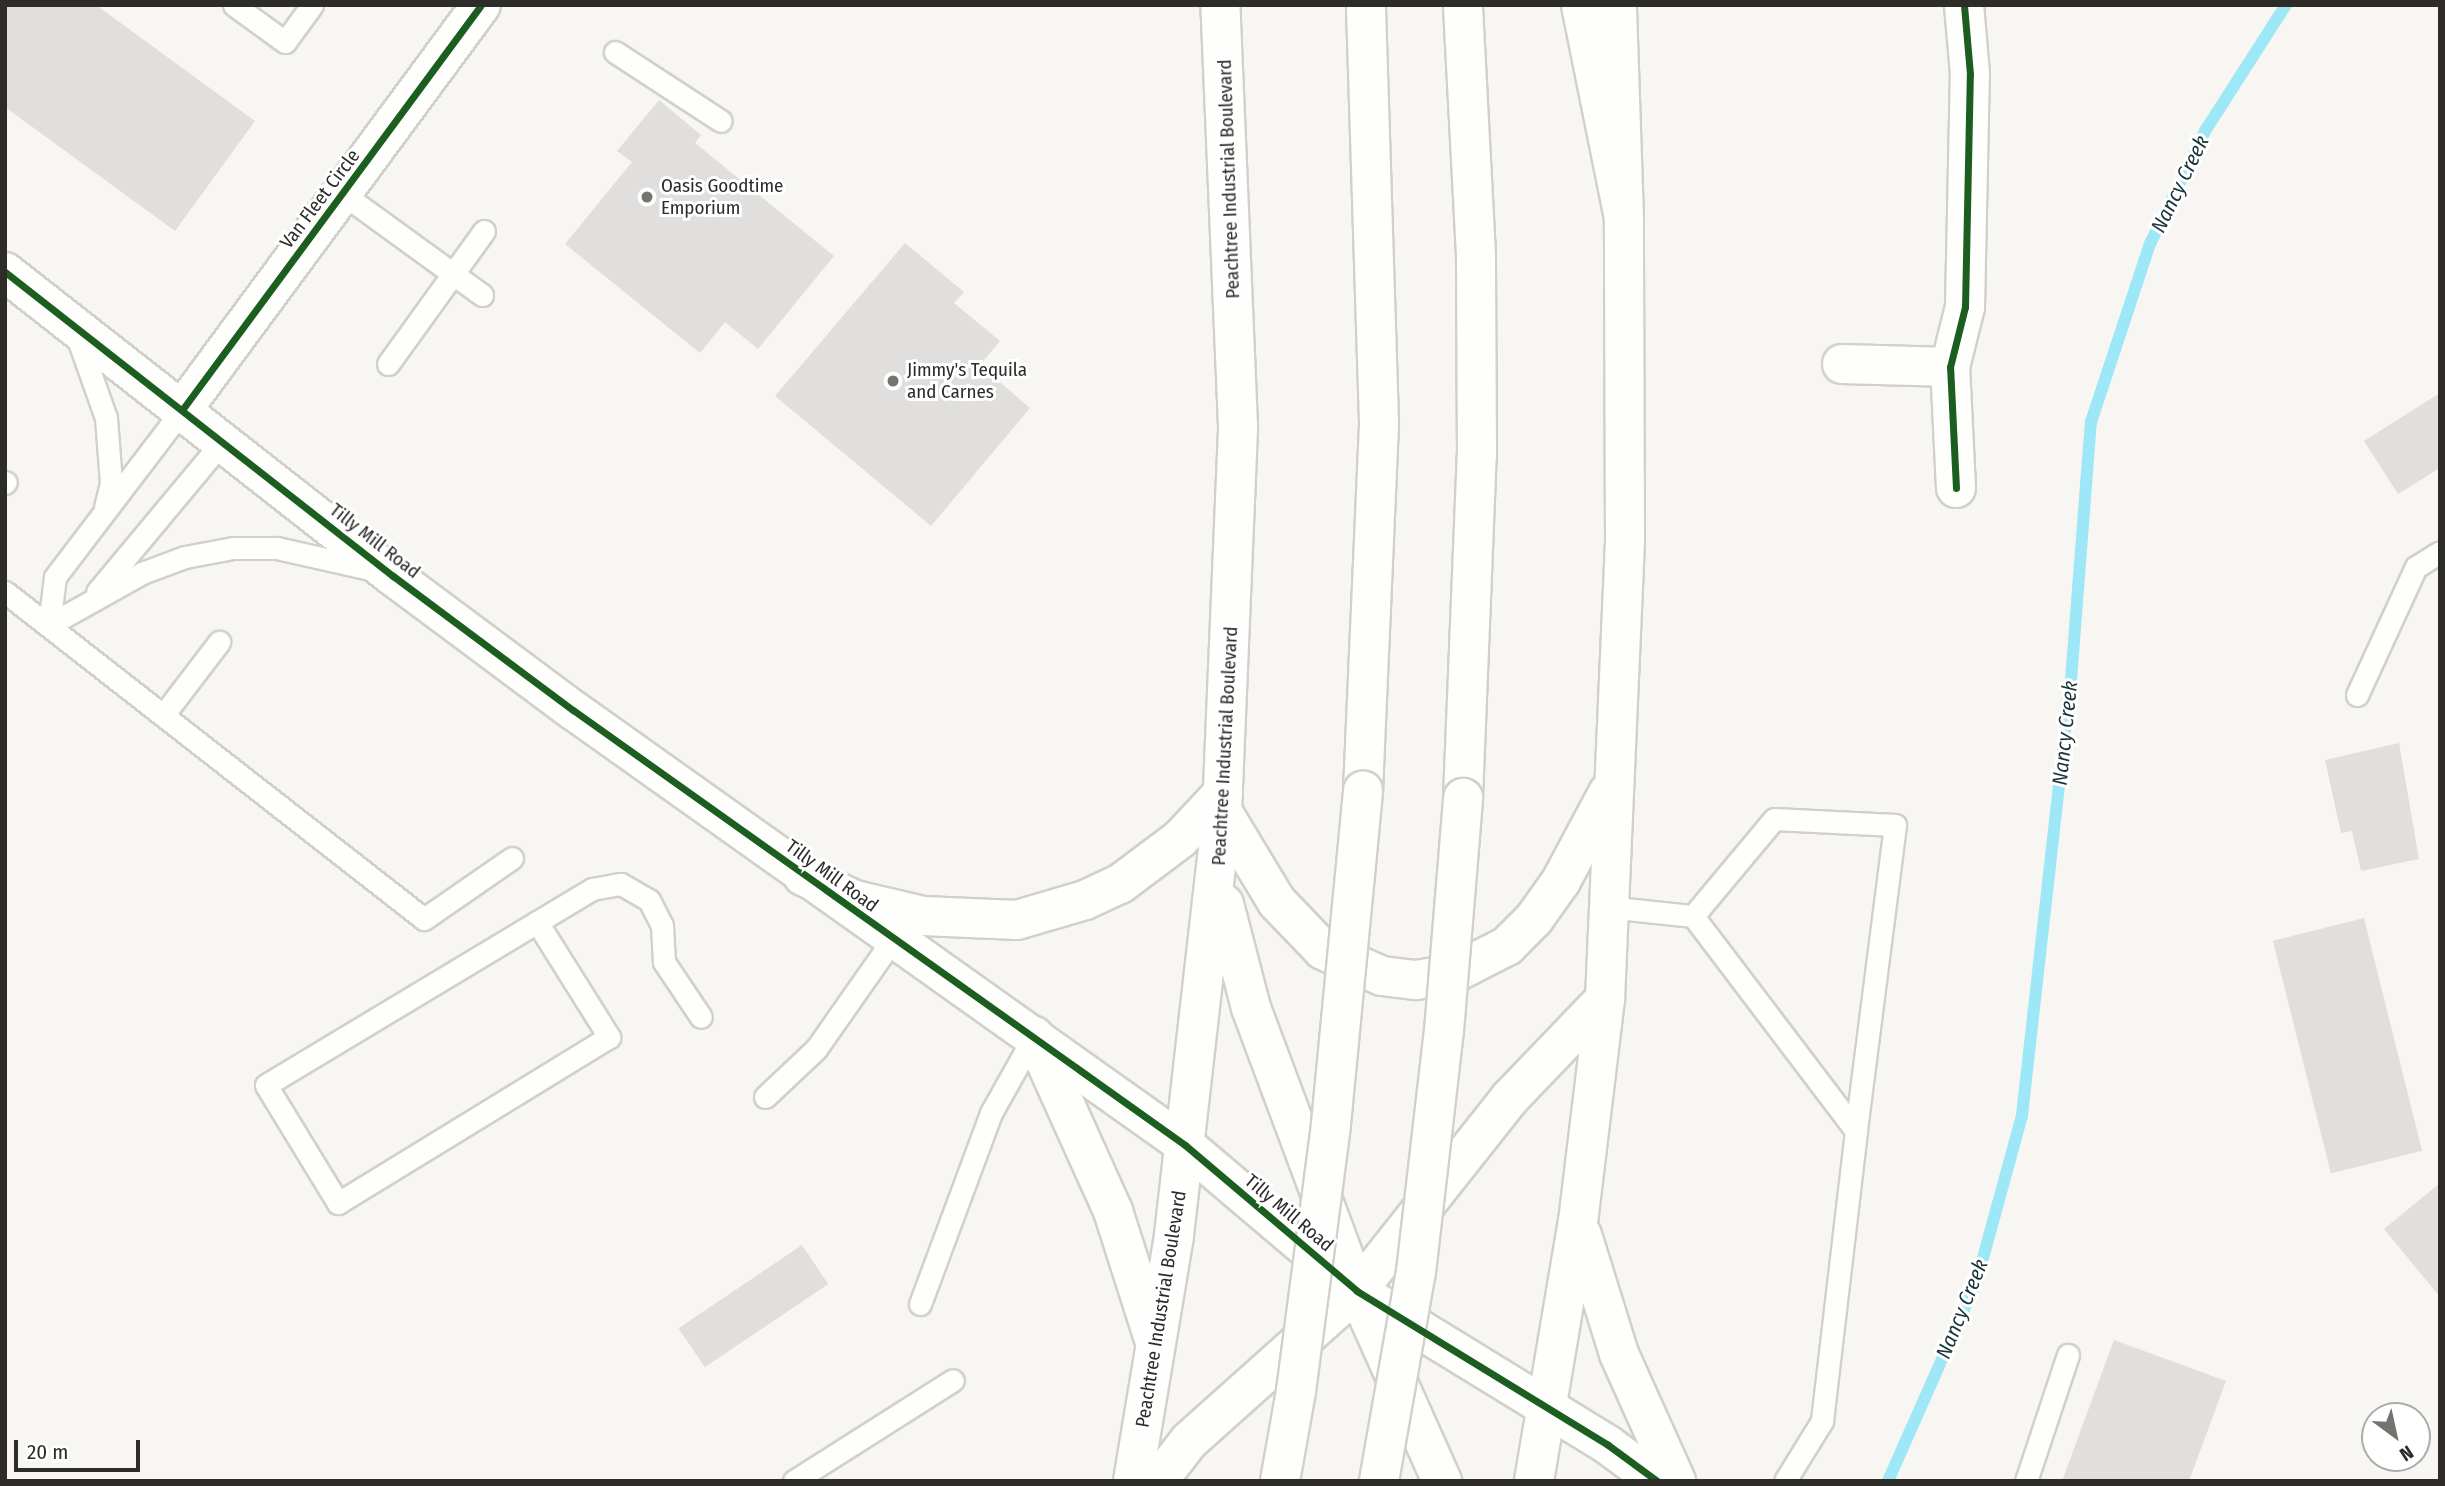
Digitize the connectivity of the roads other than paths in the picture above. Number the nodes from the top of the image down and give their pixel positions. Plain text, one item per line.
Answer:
1 (234, 5) edge
2 (313, 5) edge
3 (481, 5) edge
4 (1220, 5) edge
5 (1366, 5) edge
6 (1463, 5) edge
7 (1581, 5) edge
8 (1617, 5) edge
9 (1964, 5) edge
10 (615, 52) dead end
11 (720, 121) dead end
12 (344, 194) junction
13 (1624, 219) junction
14 (484, 231) dead end
15 (5, 272) edge
16 (452, 273) junction
17 (482, 295) dead end
18 (72, 324) junction
19 (388, 364) dead end
20 (1842, 364) dead end
21 (1950, 367) junction
22 (182, 410) junction
23 (222, 442) junction
24 (1955, 488) dead end
25 (103, 515) junction
26 (2440, 552) edge
27 (393, 576) junction
28 (5, 592) edge
29 (89, 601) junction
30 (49, 625) junction
31 (219, 642) dead end
32 (2357, 695) dead end
33 (164, 714) junction
34 (1613, 782) junction
35 (1222, 802) junction
36 (512, 859) dead end
37 (803, 876) junction
38 (1218, 877) junction
39 (1607, 907) junction
40 (1693, 916) junction
41 (537, 922) junction
42 (893, 939) junction
43 (1605, 999) junction
44 (701, 1017) dead end
45 (1034, 1036) junction
46 (765, 1097) dead end
47 (1856, 1131) junction
48 (1185, 1145) junction
49 (1578, 1222) junction
50 (1357, 1291) junction
51 (920, 1304) dead end
52 (1156, 1346) junction
53 (2068, 1355) dead end
54 (953, 1380) dead end
55 (1548, 1408) junction
56 (794, 1481) edge
57 (1133, 1481) edge
58 (1158, 1481) edge
59 (1280, 1481) edge
60 (1379, 1481) edge
61 (1442, 1481) edge
62 (1534, 1481) edge
63 (1657, 1481) edge
64 (1676, 1481) edge
65 (1786, 1481) edge
66 (2026, 1481) edge

1 - 2 lane
3 - 12 main road, Van Fleet Circle
4 - 35 main road, Peachtree Industrial Boulevard
5 - 59 main road, bridge
6 - 60 main road, bridge
7 - 13 main road
8 - 13 main road
9 - 21 main road
10 - 11 lane
12 - 16 lane
12 - 22 main road, Van Fleet Circle
13 - 34 main road
14 - 16 lane
15 - 18 main road, Tilly Mill Road
16 - 17 lane
16 - 19 lane
18 - 22 main road, Tilly Mill Road
18 - 25 lane
20 - 21 main road
21 - 24 main road
22 - 23 main road, Tilly Mill Road
22 - 25 lane
23 - 27 main road, Tilly Mill Road
23 - 29 lane
25 - 30 lane
26 - 32 lane
27 - 29 lane
27 - 37 main road, Tilly Mill Road
28 - 30 lane
29 - 30 lane
30 - 33 lane
31 - 33 lane
33 - 36 lane
34 - 35 main road
34 - 39 main road
35 - 37 main road
35 - 38 main road, Peachtree Industrial Boulevard
37 - 42 main road, Tilly Mill Road
38 - 48 main road, Peachtree Industrial Boulevard
38 - 50 main road
39 - 40 lane
39 - 43 main road
40 - 47 lane
40 - 47 lane
41 - 41 lane
41 - 44 lane
42 - 45 main road, Tilly Mill Road
42 - 46 lane
43 - 49 main road
43 - 50 main road
45 - 48 main road, Tilly Mill Road
45 - 51 lane
45 - 52 main road
47 - 65 lane
48 - 50 main road, Tilly Mill Road
48 - 52 main road, Peachtree Industrial Boulevard
49 - 55 main road
49 - 64 main road
50 - 55 main road, Tilly Mill Road
50 - 58 main road
50 - 61 main road
52 - 57 main road, Peachtree Industrial Boulevard
53 - 66 lane
54 - 56 lane
55 - 62 main road
55 - 63 main road, Tilly Mill Road

